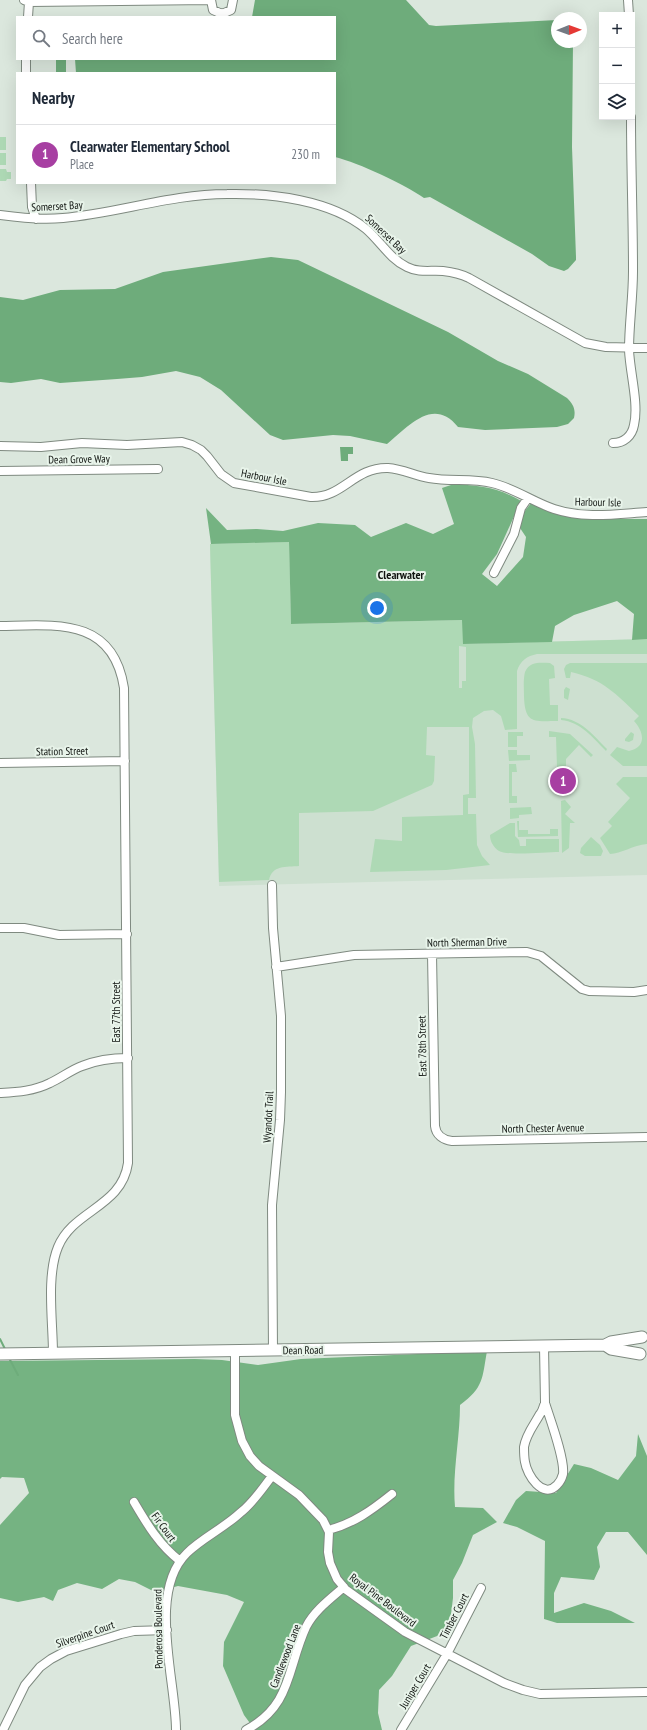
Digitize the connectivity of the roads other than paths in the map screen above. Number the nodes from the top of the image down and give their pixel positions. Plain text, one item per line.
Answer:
1 (233, 0) edge
2 (628, 0) edge
3 (26, 1) edge
4 (629, 12) edge
5 (28, 16) edge
6 (26, 60) edge
7 (26, 72) edge
8 (631, 120) edge
9 (31, 184) edge
10 (0, 215) edge
11 (36, 219) junction
12 (630, 348) junction
13 (647, 348) edge
14 (613, 443) dead end
15 (0, 446) edge
16 (158, 469) dead end
17 (0, 471) edge
18 (528, 498) junction
19 (647, 512) edge
20 (494, 573) dead end
21 (0, 626) edge
22 (125, 761) junction
23 (0, 763) edge
24 (272, 885) dead end
25 (0, 928) edge
26 (127, 934) junction
27 (432, 954) junction
28 (276, 967) junction
29 (647, 990) edge
30 (128, 1058) junction
31 (1, 1092) dead end
32 (440, 1136) joint
33 (647, 1137) edge
34 (644, 1335) edge
35 (605, 1345) junction
36 (544, 1346) junction
37 (273, 1351) junction
38 (235, 1352) junction
39 (0, 1354) edge
40 (53, 1354) junction
41 (644, 1358) edge
42 (545, 1403) junction
43 (272, 1476) junction
44 (392, 1494) dead end
45 (134, 1502) dead end
46 (328, 1530) junction
47 (180, 1561) junction
48 (344, 1587) junction
49 (481, 1588) dead end
50 (167, 1630) junction
51 (447, 1654) junction
52 (647, 1692) edge
53 (3, 1730) edge
54 (176, 1730) edge
55 (246, 1730) edge
56 (401, 1730) edge

1 - 3 street
2 - 4 street
3 - 5 street
6 - 7 street
8 - 12 street
9 - 11 street
10 - 11 street, Somerset Bay
11 - 12 street, Somerset Bay
12 - 13 street, Somerset Bay
12 - 14 street
15 - 18 street, Harbour Isle
16 - 17 street, Dean Grove Way
18 - 19 street, Harbour Isle
18 - 20 street
21 - 22 street, East 77th Street
22 - 23 street, Station Street
22 - 26 street, East 77th Street
24 - 28 street, Wyandot Trail
25 - 26 street
26 - 30 street, East 77th Street
27 - 28 street, North Sherman Drive
27 - 29 street, North Sherman Drive
27 - 32 street, East 78th Street
28 - 37 street, Wyandot Trail
30 - 31 street
30 - 40 street, East 77th Street
32 - 33 street, North Chester Avenue
34 - 35 street, Dean Road
34 - 41 street
35 - 36 street, Dean Road
35 - 41 street, Dean Road
36 - 37 street, Dean Road
36 - 42 street
37 - 38 street, Dean Road
38 - 40 street, Dean Road
38 - 43 street, Royal Pine Boulevard
39 - 40 street, Dean Road
42 - 42 street
43 - 46 street, Royal Pine Boulevard
43 - 47 street, Ponderosa Boulevard
44 - 46 street
45 - 47 street, Fir Court
46 - 48 street, Royal Pine Boulevard
47 - 50 street, Ponderosa Boulevard
48 - 51 street, Royal Pine Boulevard
48 - 55 street, Candlewood Lane
49 - 51 street, Timber Court
50 - 53 street, Silverpine Court
50 - 54 street, Ponderosa Boulevard
51 - 52 street, Royal Pine Boulevard
51 - 56 street, Juniper Court

